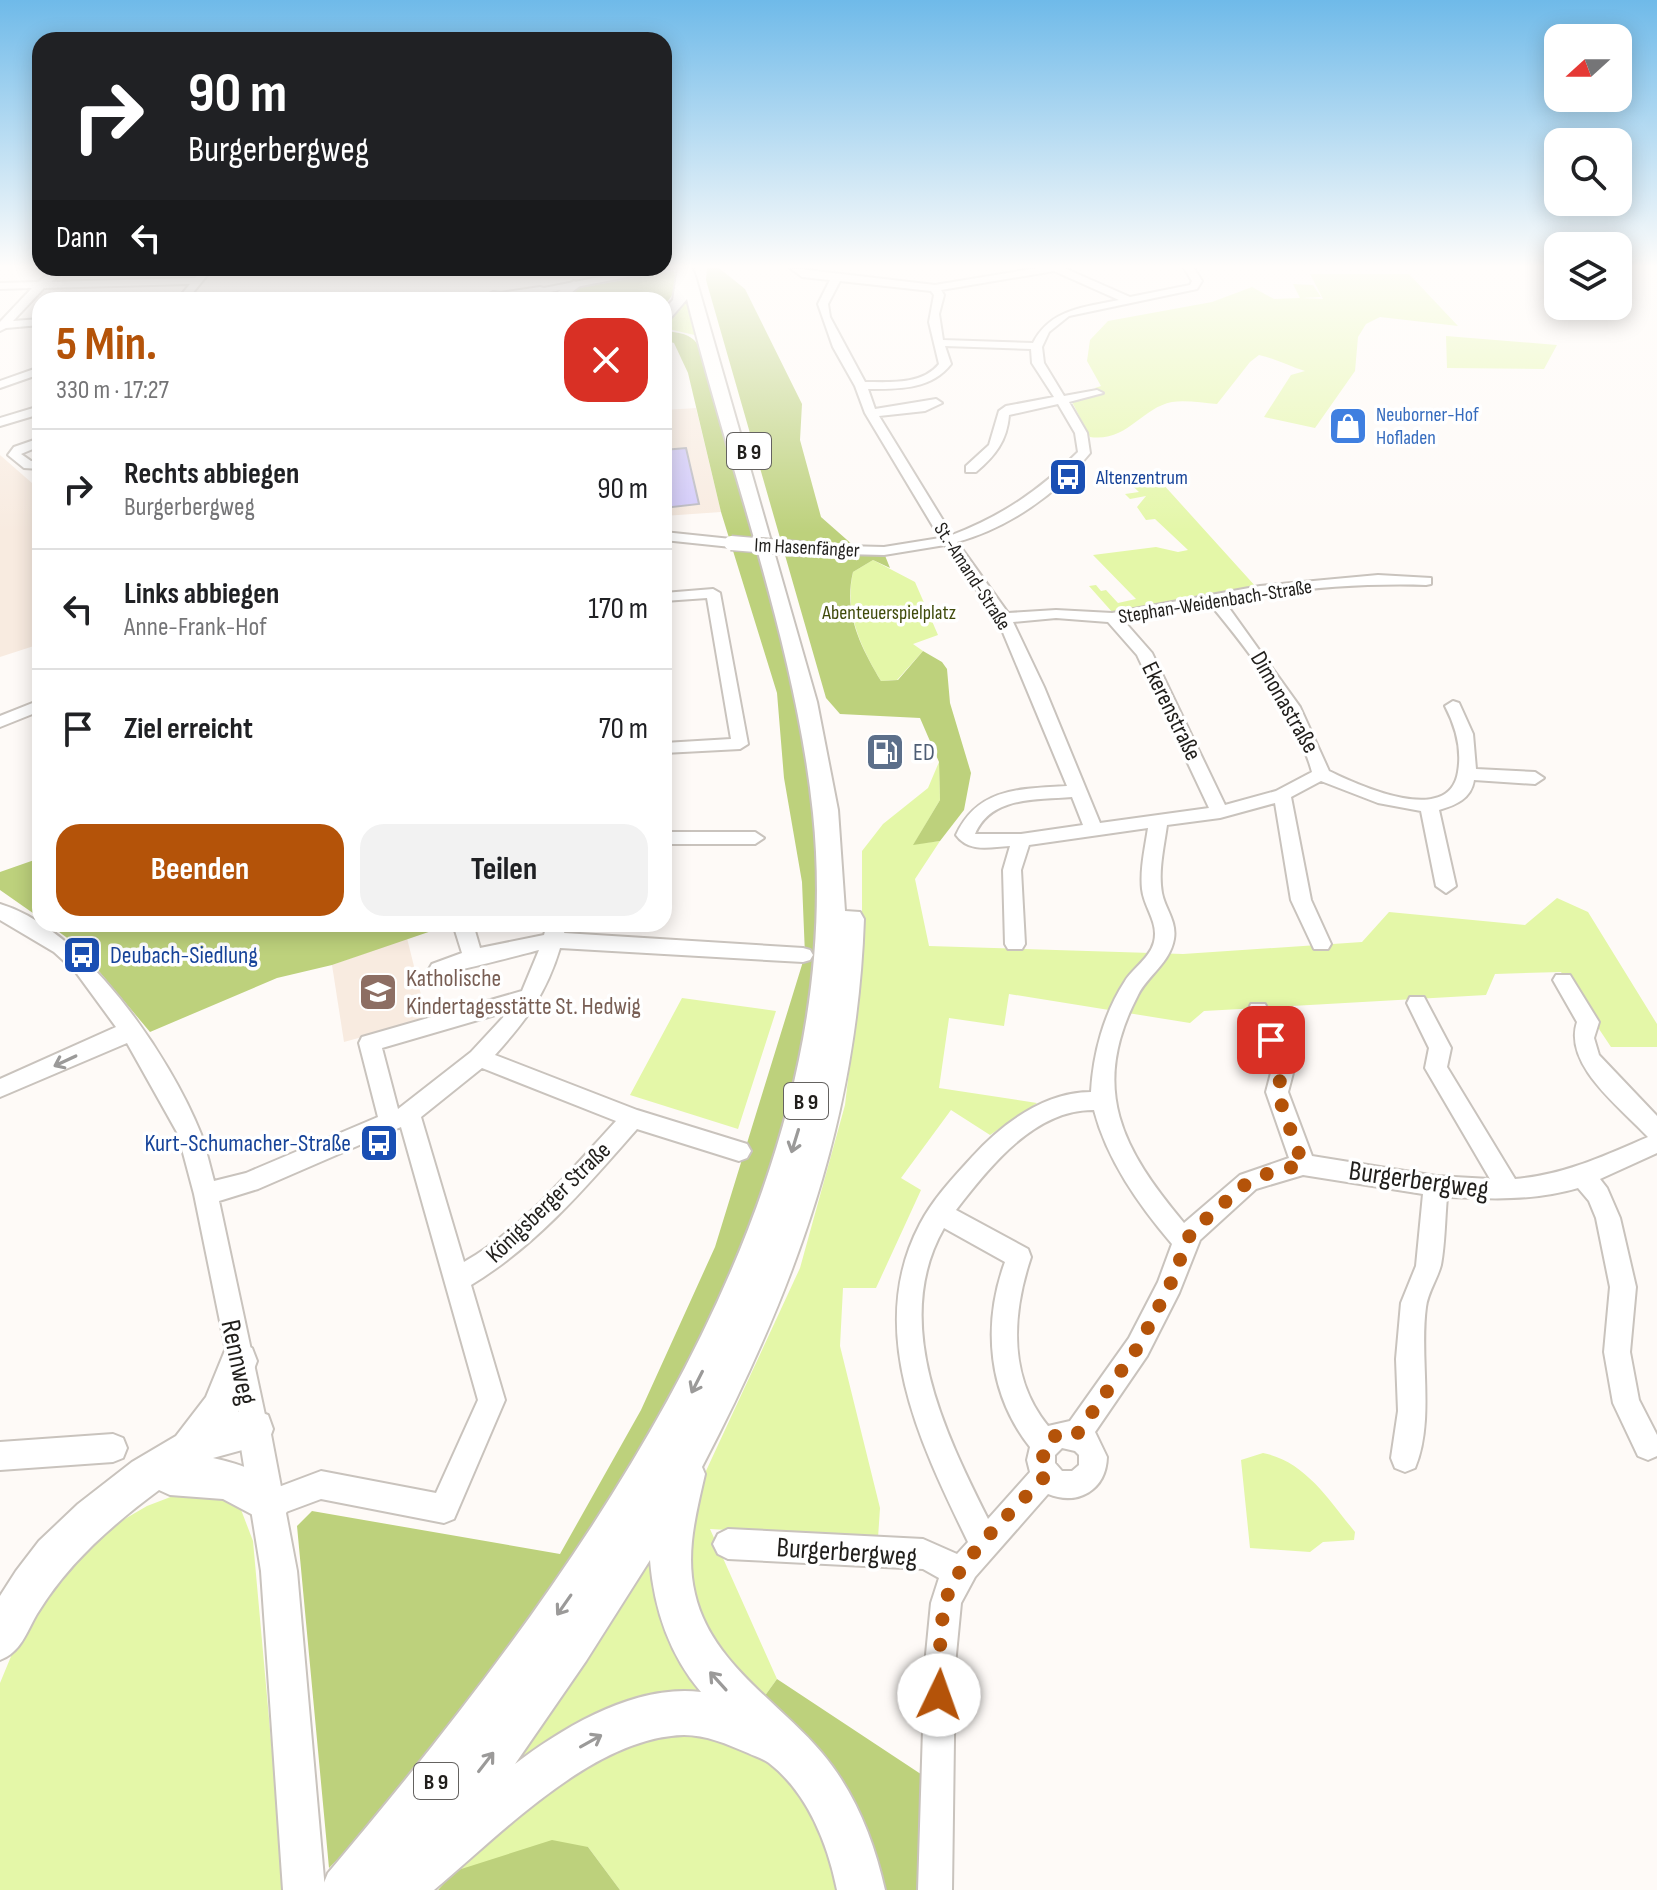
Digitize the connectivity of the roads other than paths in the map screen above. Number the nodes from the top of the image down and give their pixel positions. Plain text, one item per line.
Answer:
1 (708, 356) edge
2 (708, 356) edge
3 (845, 356) edge
4 (943, 356) edge
5 (1037, 356) edge
6 (32, 373) edge
7 (0, 385) edge
8 (861, 386) junction
9 (1097, 393) dead end
10 (1063, 399) junction
11 (929, 410) dead end
12 (32, 412) edge
13 (871, 413) junction
14 (0, 422) edge
15 (32, 445) edge
16 (32, 465) edge
17 (971, 469) dead end
18 (672, 537) edge
19 (949, 541) junction
20 (1426, 581) dead end
21 (672, 596) edge
22 (1214, 599) junction
23 (1004, 618) junction
24 (1112, 618) junction
25 (1453, 706) dead end
26 (32, 708) edge
27 (0, 722) edge
28 (672, 748) edge
29 (1321, 774) junction
30 (1469, 774) junction
31 (1535, 778) dead end
32 (1078, 791) junction
33 (1282, 795) junction
34 (1429, 805) junction
35 (1220, 812) junction
36 (1158, 822) junction
37 (1093, 828) junction
38 (672, 838) edge
39 (755, 838) dead end
40 (1021, 840) junction
41 (1446, 886) dead end
42 (0, 911) edge
43 (32, 931) edge
44 (34, 932) edge
45 (465, 932) edge
46 (555, 932) edge
47 (1015, 944) dead end
48 (1321, 944) dead end
49 (803, 955) dead end
50 (473, 957) junction
51 (439, 969) dead end
52 (1563, 980) dead end
53 (530, 997) junction
54 (1417, 1003) dead end
55 (1258, 1010) dead end
56 (129, 1030) junction
57 (479, 1058) junction
58 (0, 1088) edge
59 (1103, 1101) junction
60 (633, 1118) junction
61 (400, 1119) junction
62 (1657, 1131) edge
63 (1657, 1143) edge
64 (739, 1151) dead end
65 (1303, 1165) junction
66 (1582, 1176) junction
67 (1436, 1186) junction
68 (1509, 1190) junction
69 (206, 1194) junction
70 (941, 1214) junction
71 (1186, 1242) junction
72 (457, 1280) junction
73 (239, 1361) junction
74 (254, 1429) junction
75 (1075, 1437) junction
76 (692, 1446) junction
77 (1648, 1446) dead end
78 (113, 1448) dead end
79 (0, 1456) edge
80 (1405, 1458) dead end
81 (1046, 1459) junction
82 (179, 1462) junction
83 (270, 1504) junction
84 (984, 1543) junction
85 (728, 1544) dead end
86 (959, 1576) junction
87 (0, 1639) edge
88 (794, 1755) junction
89 (375, 1882) edge
90 (304, 1890) edge
91 (336, 1890) edge
92 (861, 1890) edge
93 (935, 1890) edge

1 - 76 highway, B 9
2 -> 89 highway, B 9
3 - 8 street, St.-Amand-Straße
4 - 8 street
5 - 10 street
6 - 7 street
8 - 13 street, St.-Amand-Straße
9 - 10 street
10 - 17 street
10 - 19 street, Im Hasenfänger
11 - 13 street
12 - 14 street
13 - 19 street, St.-Amand-Straße
15 - 16 street
18 - 19 street, Im Hasenfänger, bridge
19 - 23 street, St.-Amand-Straße
20 - 22 street, Stephan-Weidenbach-Straße
21 - 28 street
22 - 24 street, Stephan-Weidenbach-Straße
22 - 29 street, Dimonastraße
23 - 24 street, Stephan-Weidenbach-Straße
23 - 32 street, St.-Amand-Straße
24 - 35 street, Ekerenstraße
25 - 30 street
26 - 27 street
29 - 33 street, Dimonastraße
29 - 34 street
30 - 31 street
30 - 34 street
32 - 37 street, St.-Amand-Straße
32 - 40 street, Dimonastraße
33 - 35 street, Dimonastraße
33 - 48 street
34 - 41 street
35 - 36 street, Dimonastraße
36 - 37 street, Dimonastraße
36 - 59 street
37 - 40 street, Dimonastraße
38 - 39 street
40 - 47 street
42 - 43 street, Rennweg
44 - 56 street, Rennweg
45 - 50 street
46 - 49 street
46 - 50 street
46 - 53 street
50 - 51 street
52 - 62 street
53 - 57 street
53 - 61 street
54 - 68 street
55 - 65 street
56 -> 58 street
56 - 69 street, Rennweg
57 - 60 street, Königsberger Straße
57 - 61 street
59 - 70 street
59 - 71 street
60 - 64 street, Königsberger Straße
60 - 72 street, Königsberger Straße
61 - 69 street
61 - 72 street, Königsberger Straße
63 - 66 street, Burgerbergweg
65 - 67 street, Burgerbergweg
65 - 71 street, Burgerbergweg
66 - 68 street, Burgerbergweg
66 - 77 street
67 - 68 street, Burgerbergweg
67 - 80 street
69 - 73 street, Rennweg
70 - 81 street
70 - 84 street
71 - 75 street, Burgerbergweg
72 - 83 street, Königsberger Straße
73 - 74 street, Rennweg
73 - 82 highway
74 - 82 highway
74 - 83 main road, Rennweg
75 - 81 street
75 - 81 street
88 -> 76 highway
89 -> 76 highway, B 9
78 - 79 street
81 - 84 street
82 - 83 highway
82 - 87 highway
83 - 90 main road, Rennweg
84 - 86 street
85 - 86 street, Burgerbergweg
86 - 93 street
89 -> 88 highway
88 - 92 highway
89 - 91 highway

